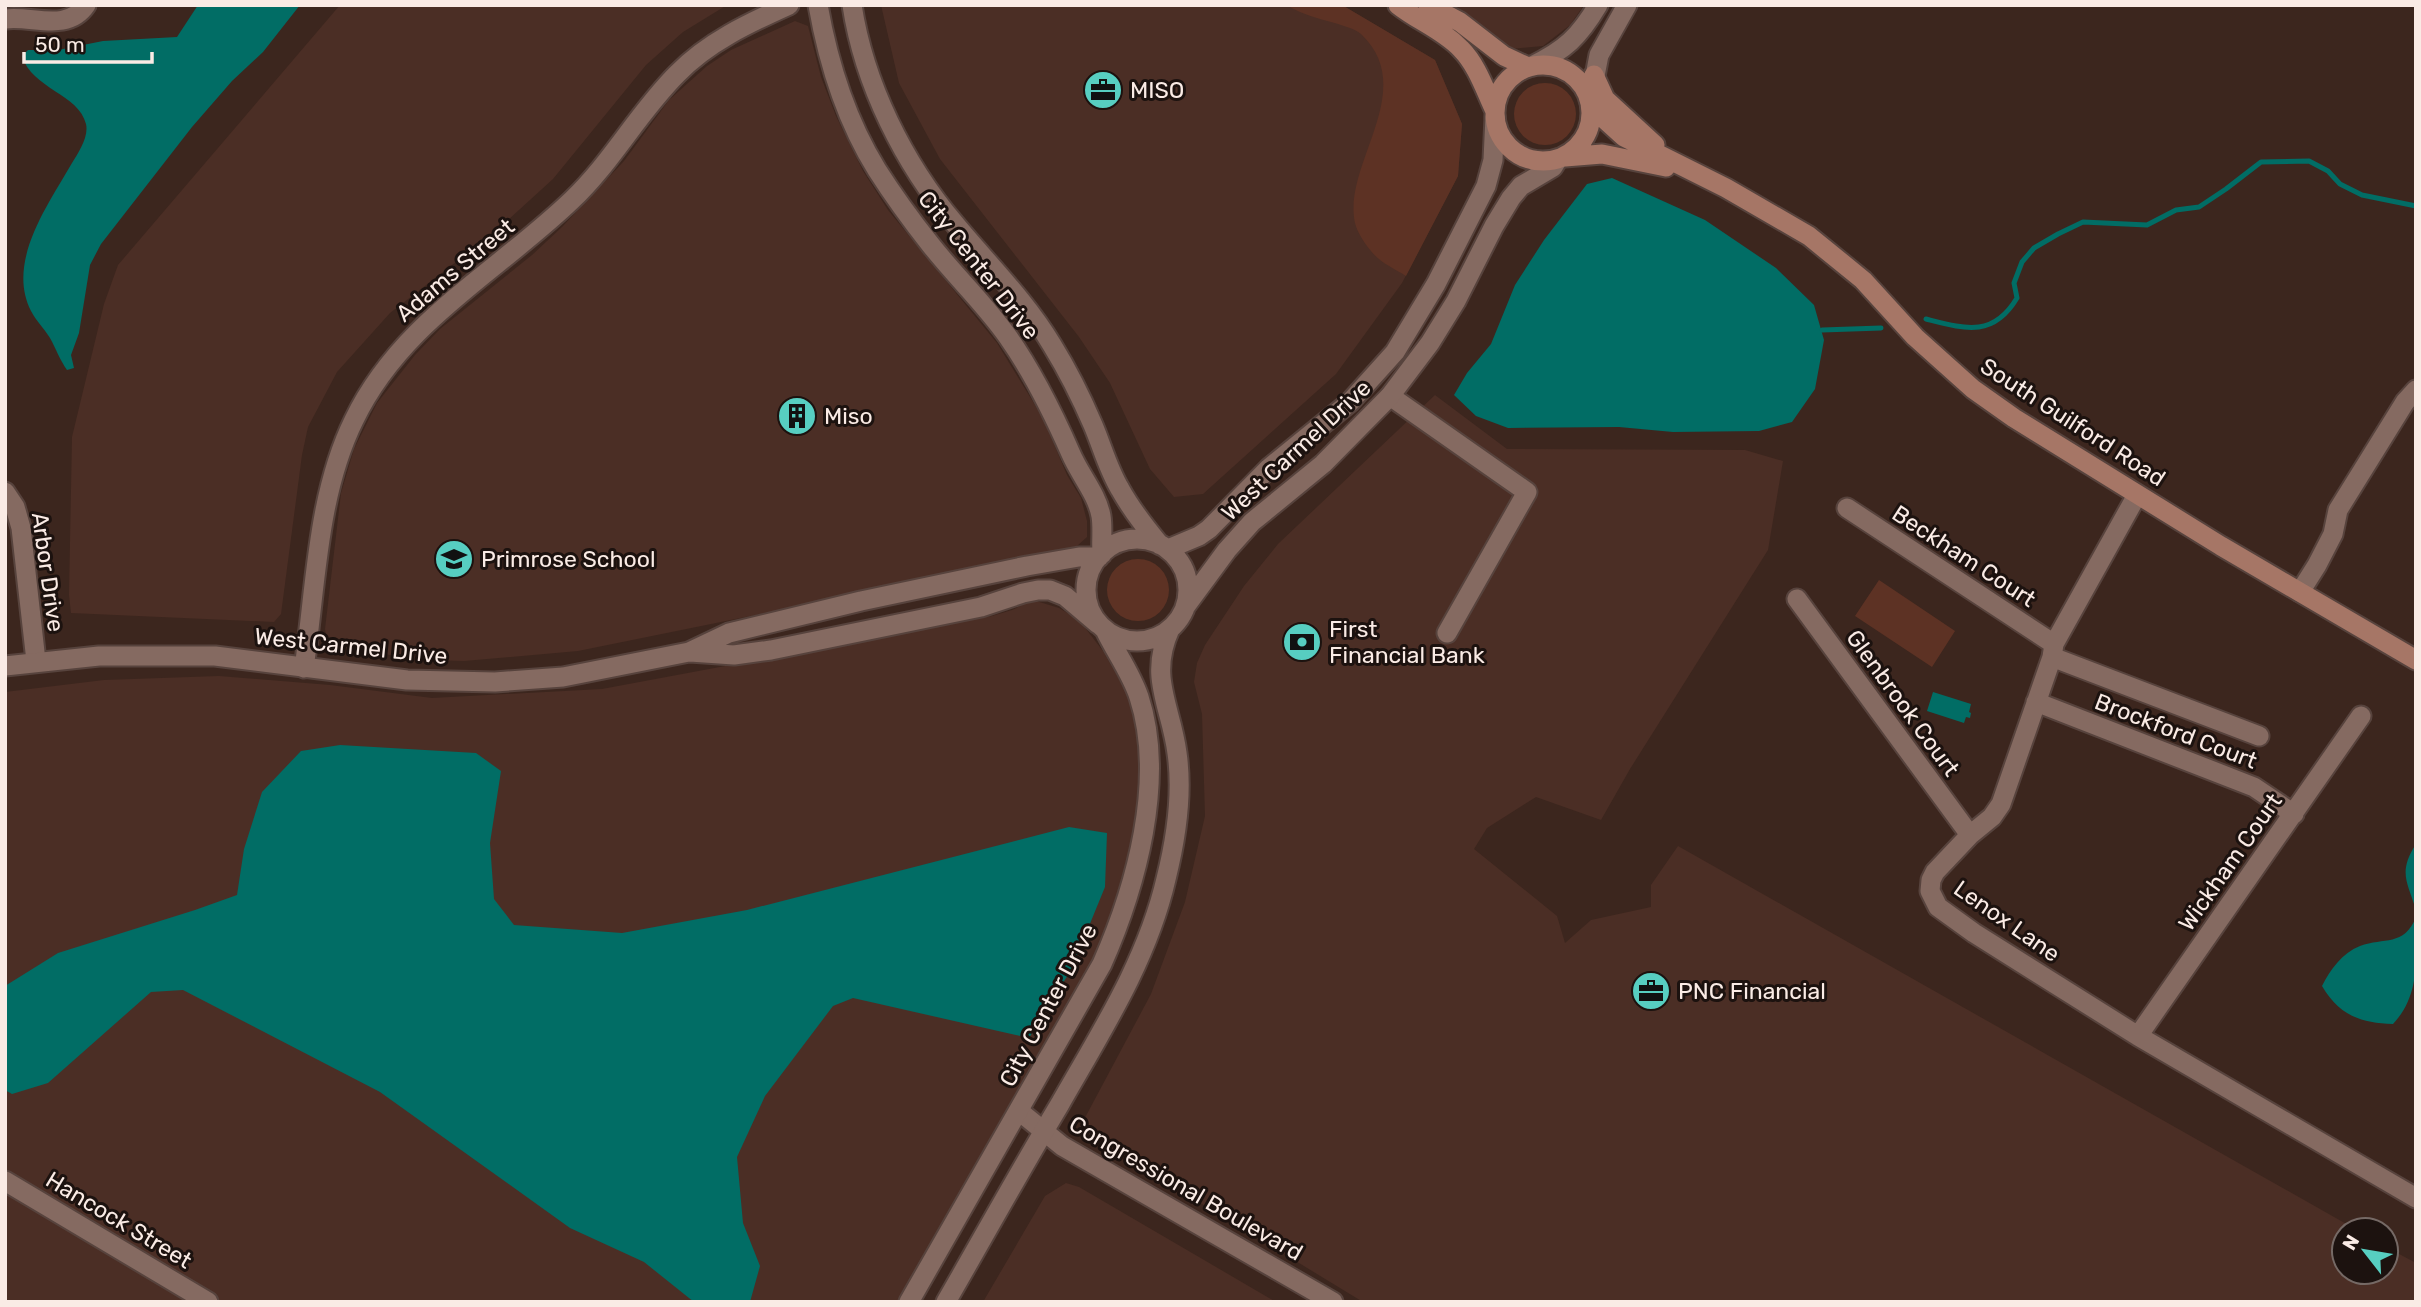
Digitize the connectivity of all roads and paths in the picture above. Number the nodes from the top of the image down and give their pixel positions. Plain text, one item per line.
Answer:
1 (86, 5) edge
2 (789, 5) edge
3 (818, 5) edge
4 (852, 5) edge
5 (1398, 5) edge
6 (1427, 5) edge
7 (1598, 5) edge
8 (1628, 5) edge
9 (5, 19) edge
10 (1530, 66) junction
11 (1594, 75) junction
12 (1591, 104) junction
13 (1495, 114) junction
14 (1665, 156) junction
15 (1561, 158) junction
16 (1692, 171) junction
17 (2416, 390) edge
18 (1390, 396) junction
19 (5, 492) edge
20 (2137, 495) junction
21 (1847, 508) dead end
22 (1164, 547) junction
23 (1100, 555) junction
24 (2300, 592) junction
25 (1797, 599) dead end
26 (1185, 607) junction
27 (1101, 627) junction
28 (1170, 629) junction
29 (1447, 633) dead end
30 (2053, 651) junction
31 (689, 652) junction
32 (2416, 660) edge
33 (36, 661) junction
34 (5, 666) edge
35 (304, 668) junction
36 (2036, 702) junction
37 (2361, 716) dead end
38 (2259, 736) dead end
39 (2294, 814) junction
40 (1970, 835) junction
41 (2138, 1036) junction
42 (1019, 1111) junction
43 (1044, 1130) junction
44 (5, 1181) edge
45 (2416, 1198) edge
46 (208, 1302) edge
47 (909, 1302) edge
48 (946, 1302) edge
49 (1333, 1302) edge

1 - 9 street
2 - 35 street, Adams Street
3 - 23 street, City Center Drive
4 - 22 street, City Center Drive
5 - 13 main road
6 - 10 main road
7 - 10 street
8 - 11 street
10 - 12 main road
10 - 13 main road
11 - 12 street
11 - 14 main road
12 - 14 main road, South Guilford Road
12 - 15 main road
13 - 15 main road
13 - 22 street, West Carmel Drive
14 - 16 main road, South Guilford Road
15 - 16 main road, South Guilford Road
15 - 18 street, West Carmel Drive
16 - 20 main road, South Guilford Road
17 - 24 street
18 - 26 street, West Carmel Drive
18 - 29 street
19 - 33 street, Arbor Drive
20 - 24 main road, South Guilford Road
20 - 30 street, Lenox Lane
21 - 30 street, Beckham Court
22 - 23 street
22 - 26 street
23 - 27 street
23 - 31 street, West Carmel Drive
24 - 32 main road, South Guilford Road
25 - 40 street, Glenbrook Court
26 - 28 street
27 - 28 street
27 - 31 street, West Carmel Drive
27 - 42 street, City Center Drive
28 - 43 street
30 - 36 street, Lenox Lane
30 - 38 street, Brockford Court
31 - 35 street, West Carmel Drive
33 - 34 street, West Carmel Drive
33 - 35 street, West Carmel Drive
36 - 39 street, Brockford Court
36 - 40 street, Lenox Lane
37 - 39 street, Wickham Court
39 - 41 street, Wickham Court
40 - 41 street, Lenox Lane
41 - 45 street, Lenox Lane
42 - 43 street, Congressional Boulevard
42 - 47 street, City Center Drive
43 - 48 street
43 - 49 street, Congressional Boulevard
44 - 46 street, Hancock Street

